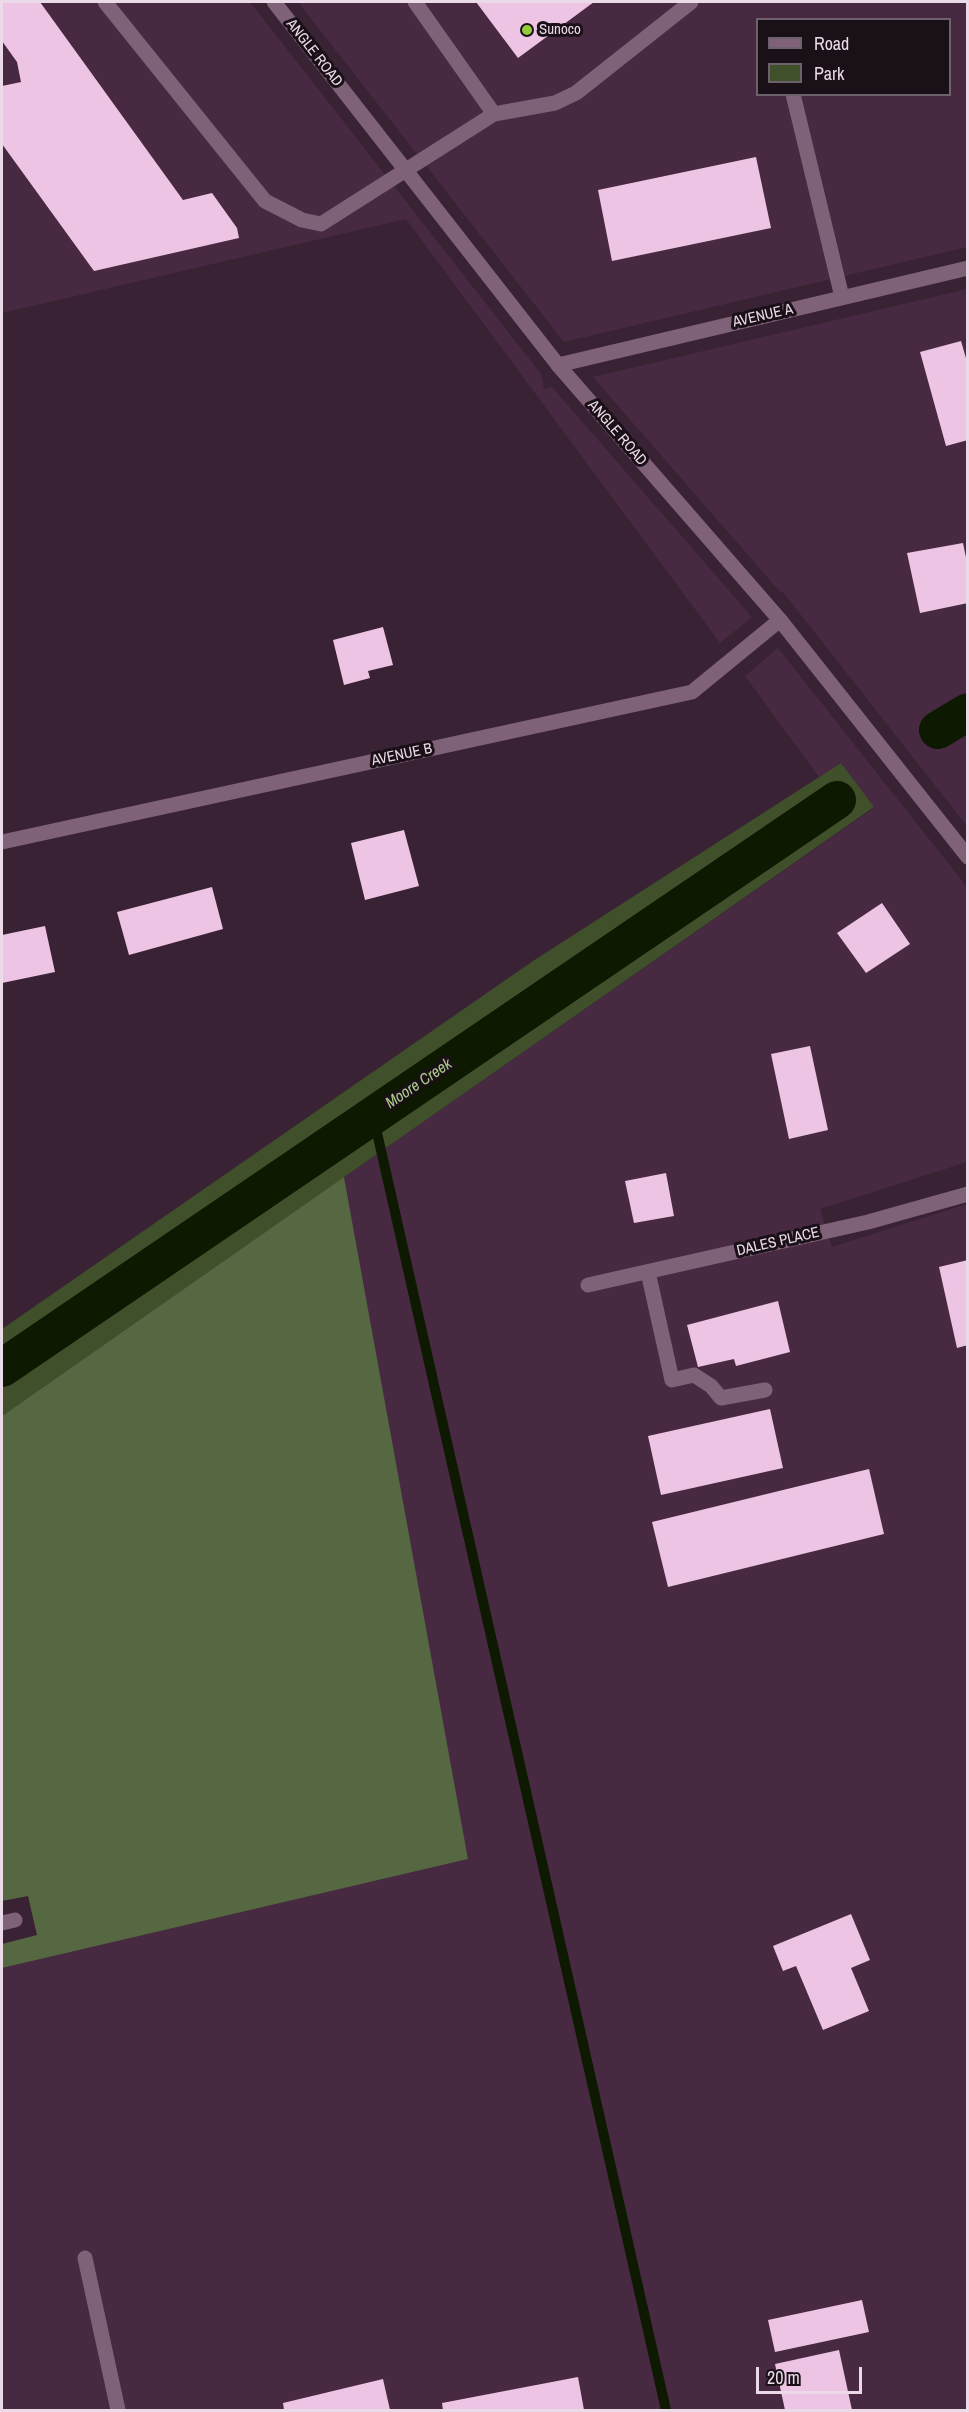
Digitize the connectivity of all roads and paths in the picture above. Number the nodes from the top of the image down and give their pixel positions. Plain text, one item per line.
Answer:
1 (105, 2) edge
2 (274, 2) edge
3 (415, 2) edge
4 (692, 2) edge
5 (793, 96) edge
6 (494, 114) junction
7 (407, 171) junction
8 (968, 268) edge
9 (842, 297) junction
10 (558, 365) junction
11 (780, 620) junction
12 (2, 842) edge
13 (968, 857) edge
14 (968, 1194) edge
15 (648, 1272) junction
16 (588, 1285) dead end
17 (765, 1390) dead end
18 (85, 2258) dead end
19 (118, 2410) edge

1 - 7 street
2 - 7 street, ANGLE ROAD
3 - 6 street
4 - 6 street
5 - 9 street
6 - 7 street
7 - 10 street, ANGLE ROAD
8 - 9 street, AVENUE A
9 - 10 street, AVENUE A
10 - 11 street, ANGLE ROAD
11 - 12 street, AVENUE B
11 - 13 street, ANGLE ROAD
14 - 15 street, DALES PLACE
15 - 16 street, DALES PLACE
15 - 17 street
18 - 19 street

